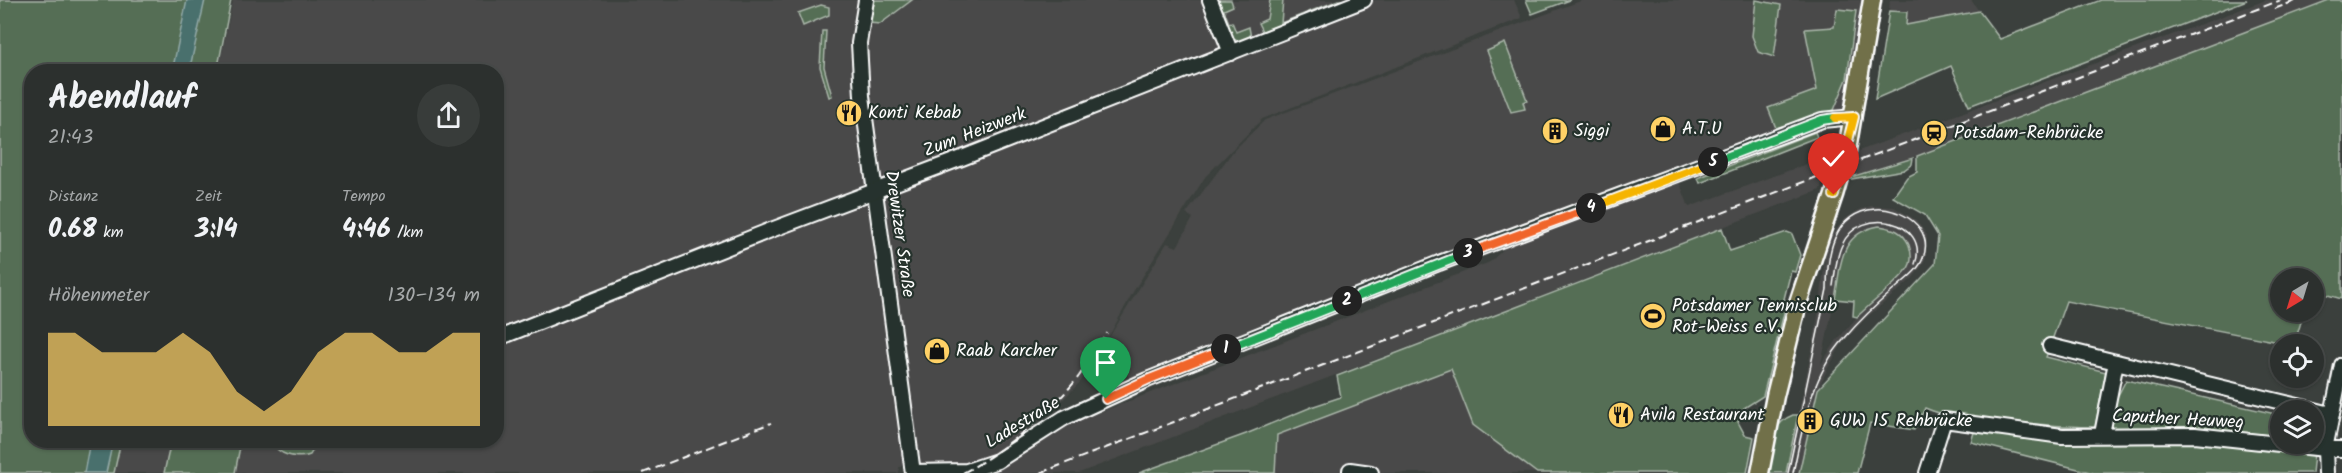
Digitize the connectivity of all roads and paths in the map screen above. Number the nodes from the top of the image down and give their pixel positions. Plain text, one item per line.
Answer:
1 (866, 0) edge
2 (1210, 0) edge
3 (1364, 0) edge
4 (1872, 0) edge
5 (1231, 53) junction
6 (1854, 117) junction
7 (875, 190) junction
8 (504, 336) edge
9 (2050, 346) dead end
10 (2116, 362) junction
11 (2341, 372) edge
12 (2331, 414) junction
13 (2102, 434) junction
14 (2325, 449) junction
15 (2342, 449) edge
16 (913, 472) edge
17 (1350, 473) edge
18 (1371, 473) edge
19 (1760, 473) edge
20 (1927, 473) edge
21 (2326, 473) edge

1 - 7 street, Drewitzer Straße
2 - 5 street
3 - 5 street, Zum Heizwerk
4 - 6 main road
5 - 7 street, Zum Heizwerk
6 - 16 street, Ladestraße
6 - 19 main road
7 - 8 street, Zum Heizwerk
7 - 16 street, Drewitzer Straße
9 - 10 street, Caputher Heuweg
10 - 12 street, Caputher Heuweg
10 - 13 street, Caputher Heuweg
11 - 12 street
12 - 14 street
13 - 14 street, Caputher Heuweg
13 - 20 street, Caputher Heuweg
14 - 15 street, Caputher Heuweg
14 - 21 street
17 - 18 street

